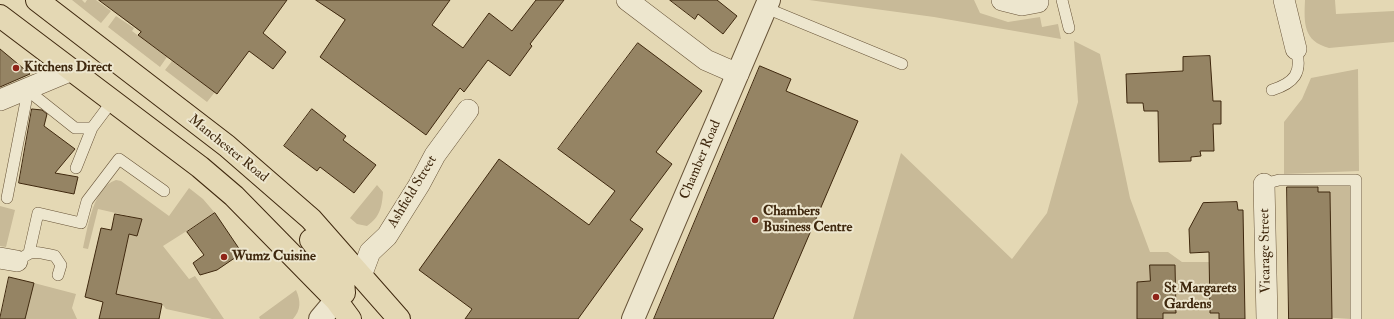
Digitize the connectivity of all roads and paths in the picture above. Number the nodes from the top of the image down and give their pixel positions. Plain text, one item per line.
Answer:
1 (37, 0) edge
2 (626, 0) edge
3 (1002, 0) edge
4 (1062, 0) edge
5 (1284, 0) edge
6 (1044, 1) edge
7 (768, 4) edge
8 (0, 16) edge
9 (1069, 28) dead end
10 (1296, 50) joint
11 (902, 64) dead end
12 (72, 70) junction
13 (738, 74) junction
14 (27, 90) junction
15 (1272, 90) dead end
16 (0, 100) edge
17 (113, 100) junction
18 (468, 110) dead end
19 (92, 128) junction
20 (76, 168) dead end
21 (1264, 184) joint
22 (164, 191) dead end
23 (7, 198) dead end
24 (15, 257) edge
25 (58, 275) dead end
26 (348, 288) junction
27 (320, 319) edge
28 (350, 319) edge
29 (366, 319) edge
30 (399, 319) edge
31 (633, 319) edge
32 (1267, 319) edge
33 (1356, 319) edge

1 - 26 highway, Manchester Road
2 - 13 street
3 - 6 street
4 - 9 lane
5 - 10 street
7 - 11 lane
7 - 13 street, Chamber Road
8 - 12 highway, Manchester Road
10 - 15 lane
12 - 14 street
12 - 17 highway, Manchester Road
13 - 31 street, Chamber Road
14 - 16 street
14 - 19 lane
14 - 23 lane
17 - 19 lane
17 - 26 highway, Manchester Road
18 - 26 street, Ashfield Street
19 - 20 lane
21 - 32 street, Vicarage Street
21 - 33 lane
22 - 24 lane
24 - 25 lane
26 - 27 street
26 - 28 highway, Manchester Road
26 - 29 highway
26 - 30 highway, Manchester Road

